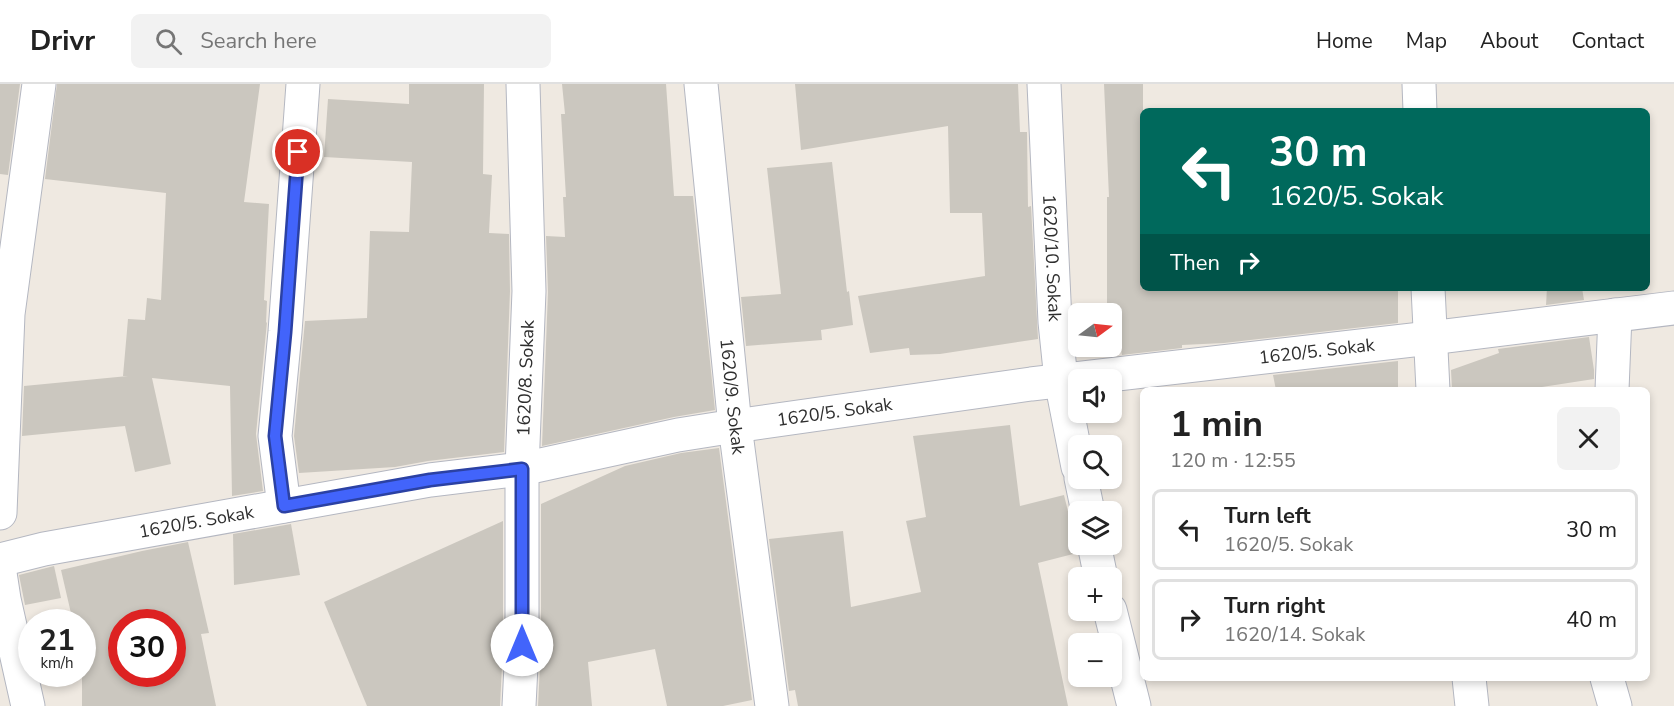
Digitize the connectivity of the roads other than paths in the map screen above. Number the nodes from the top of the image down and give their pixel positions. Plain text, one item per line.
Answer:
1 (39, 84) edge
2 (303, 84) edge
3 (523, 84) edge
4 (701, 84) edge
5 (1044, 84) edge
6 (1419, 84) edge
7 (1420, 108) edge
8 (1428, 291) edge
9 (1674, 308) edge
10 (1615, 315) junction
11 (1430, 338) junction
12 (1061, 380) junction
13 (1433, 387) edge
14 (1612, 387) edge
15 (735, 426) junction
16 (1072, 435) edge
17 (522, 469) junction
18 (284, 506) junction
19 (0, 513) edge
20 (0, 561) edge
21 (0, 573) edge
22 (1113, 621) edge
23 (1469, 681) edge
24 (1608, 681) edge
25 (28, 706) edge
26 (519, 706) edge
27 (771, 706) edge
28 (1134, 706) edge
29 (1472, 706) edge
30 (1615, 706) edge

1 - 19 street
2 - 18 street
3 - 17 street, 1620/8. Sokak
4 - 15 street, 1620/9. Sokak
5 - 12 street, 1620/10. Sokak
6 - 7 street
8 - 11 street
9 - 10 street, 1620/5. Sokak
10 - 11 street, 1620/5. Sokak
10 - 14 street
11 - 12 street, 1620/5. Sokak
11 - 13 street
12 - 15 street, 1620/5. Sokak
12 - 16 street, 1620/10. Sokak
15 - 17 street, 1620/5. Sokak
15 - 27 street, 1620/9. Sokak
17 - 18 street, 1620/5. Sokak
17 - 26 street, 1620/8. Sokak
18 - 20 street, 1620/5. Sokak
21 - 25 street
22 - 28 street
23 - 29 street
24 - 30 street

